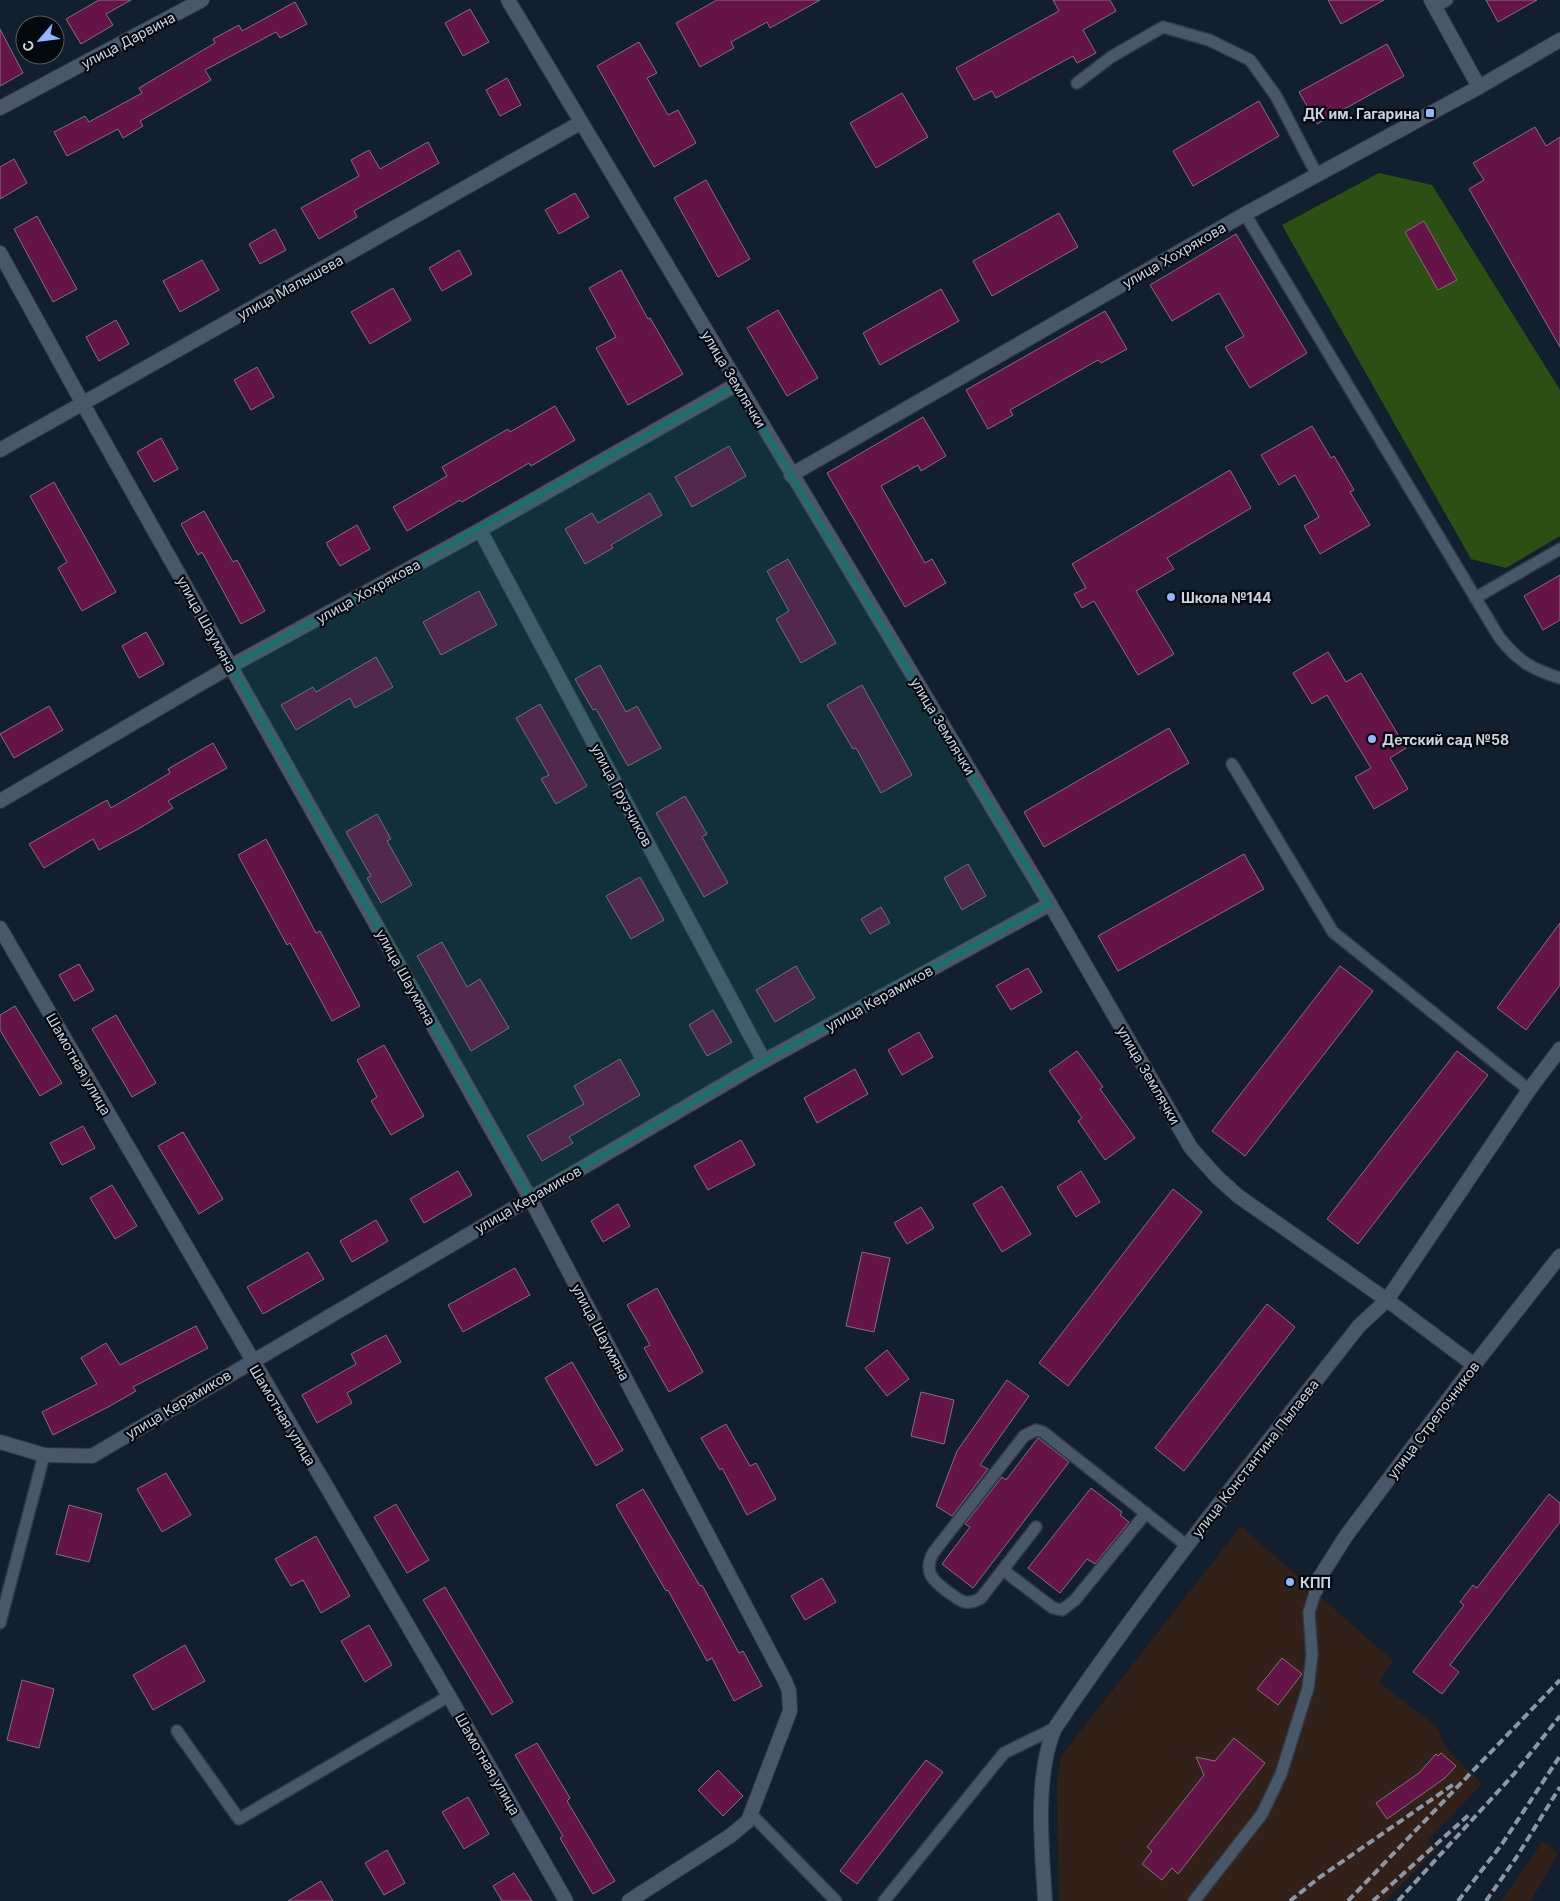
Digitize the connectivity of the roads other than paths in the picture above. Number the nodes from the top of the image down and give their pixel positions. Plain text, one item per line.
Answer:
1 (202, 0) edge
2 (508, 0) edge
3 (1438, 2) edge
4 (1560, 40) edge
5 (1077, 83) dead end
6 (1479, 87) junction
7 (0, 108) edge
8 (580, 123) junction
9 (1317, 175) junction
10 (1245, 214) junction
11 (0, 253) edge
12 (737, 384) junction
13 (83, 404) junction
14 (0, 450) edge
15 (791, 475) junction
16 (480, 530) junction
17 (1560, 549) edge
18 (1475, 598) junction
19 (231, 666) junction
20 (1560, 678) edge
21 (1232, 764) dead end
22 (0, 801) edge
23 (1050, 904) junction
24 (0, 928) edge
25 (1560, 1049) edge
26 (764, 1061) junction
27 (1529, 1090) junction
28 (530, 1198) junction
29 (1560, 1256) edge
30 (1388, 1300) junction
31 (251, 1361) junction
32 (1474, 1365) junction
33 (0, 1442) edge
34 (44, 1456) junction
35 (1146, 1513) junction
36 (1036, 1527) dead end
37 (1186, 1545) junction
38 (1004, 1570) junction
39 (1316, 1590) joint
40 (0, 1623) edge
41 (449, 1696) junction
42 (1055, 1728) junction
43 (177, 1731) dead end
44 (752, 1814) junction
45 (566, 1901) edge
46 (629, 1901) edge
47 (836, 1901) edge
48 (884, 1901) edge
49 (1045, 1901) edge
50 (1194, 1901) edge

1 - 7 street, улица Дарвина
2 - 8 street, улица Землячки
3 - 6 street
4 - 6 street, улица Хохрякова
5 - 9 lane
6 - 9 street, улица Хохрякова
8 - 12 street, улица Землячки
8 - 13 street, улица Малышева
9 - 10 street, улица Хохрякова
10 - 15 street, улица Хохрякова
10 - 18 lane
11 - 13 street, улица Шаумяна
12 - 15 street, улица Землячки
12 - 16 street, улица Хохрякова
13 - 14 street, улица Малышева
13 - 19 street, улица Шаумяна
15 - 23 street, улица Землячки
16 - 19 street, улица Хохрякова
16 - 26 street, улица Грузчиков
17 - 18 lane
18 - 20 lane
19 - 22 street, улица Хохрякова
19 - 28 street, улица Шаумяна
21 - 27 lane
23 - 26 street, улица Керамиков
23 - 30 street, улица Землячки
24 - 31 street, Шамотная улица
25 - 27 street, улица Константина Пылаева
26 - 28 street, улица Керамиков
27 - 30 street, улица Константина Пылаева
28 - 31 street, улица Керамиков
28 - 44 street, улица Шаумяна
29 - 32 street, улица Стрелочников
30 - 32 street, улица Землячки
30 - 37 street, улица Константина Пылаева
31 - 34 street, улица Керамиков
31 - 41 street, Шамотная улица
32 - 39 street, улица Стрелочников
33 - 34 street, улица Керамиков
34 - 40 lane
35 - 37 lane
35 - 38 lane
35 - 38 lane
36 - 38 lane
37 - 42 street, улица Константина Пылаева
39 - 50 lane
41 - 43 lane
41 - 45 street, Шамотная улица
42 - 48 lane
42 - 49 street, улица Константина Пылаева
44 - 46 street
44 - 47 lane

